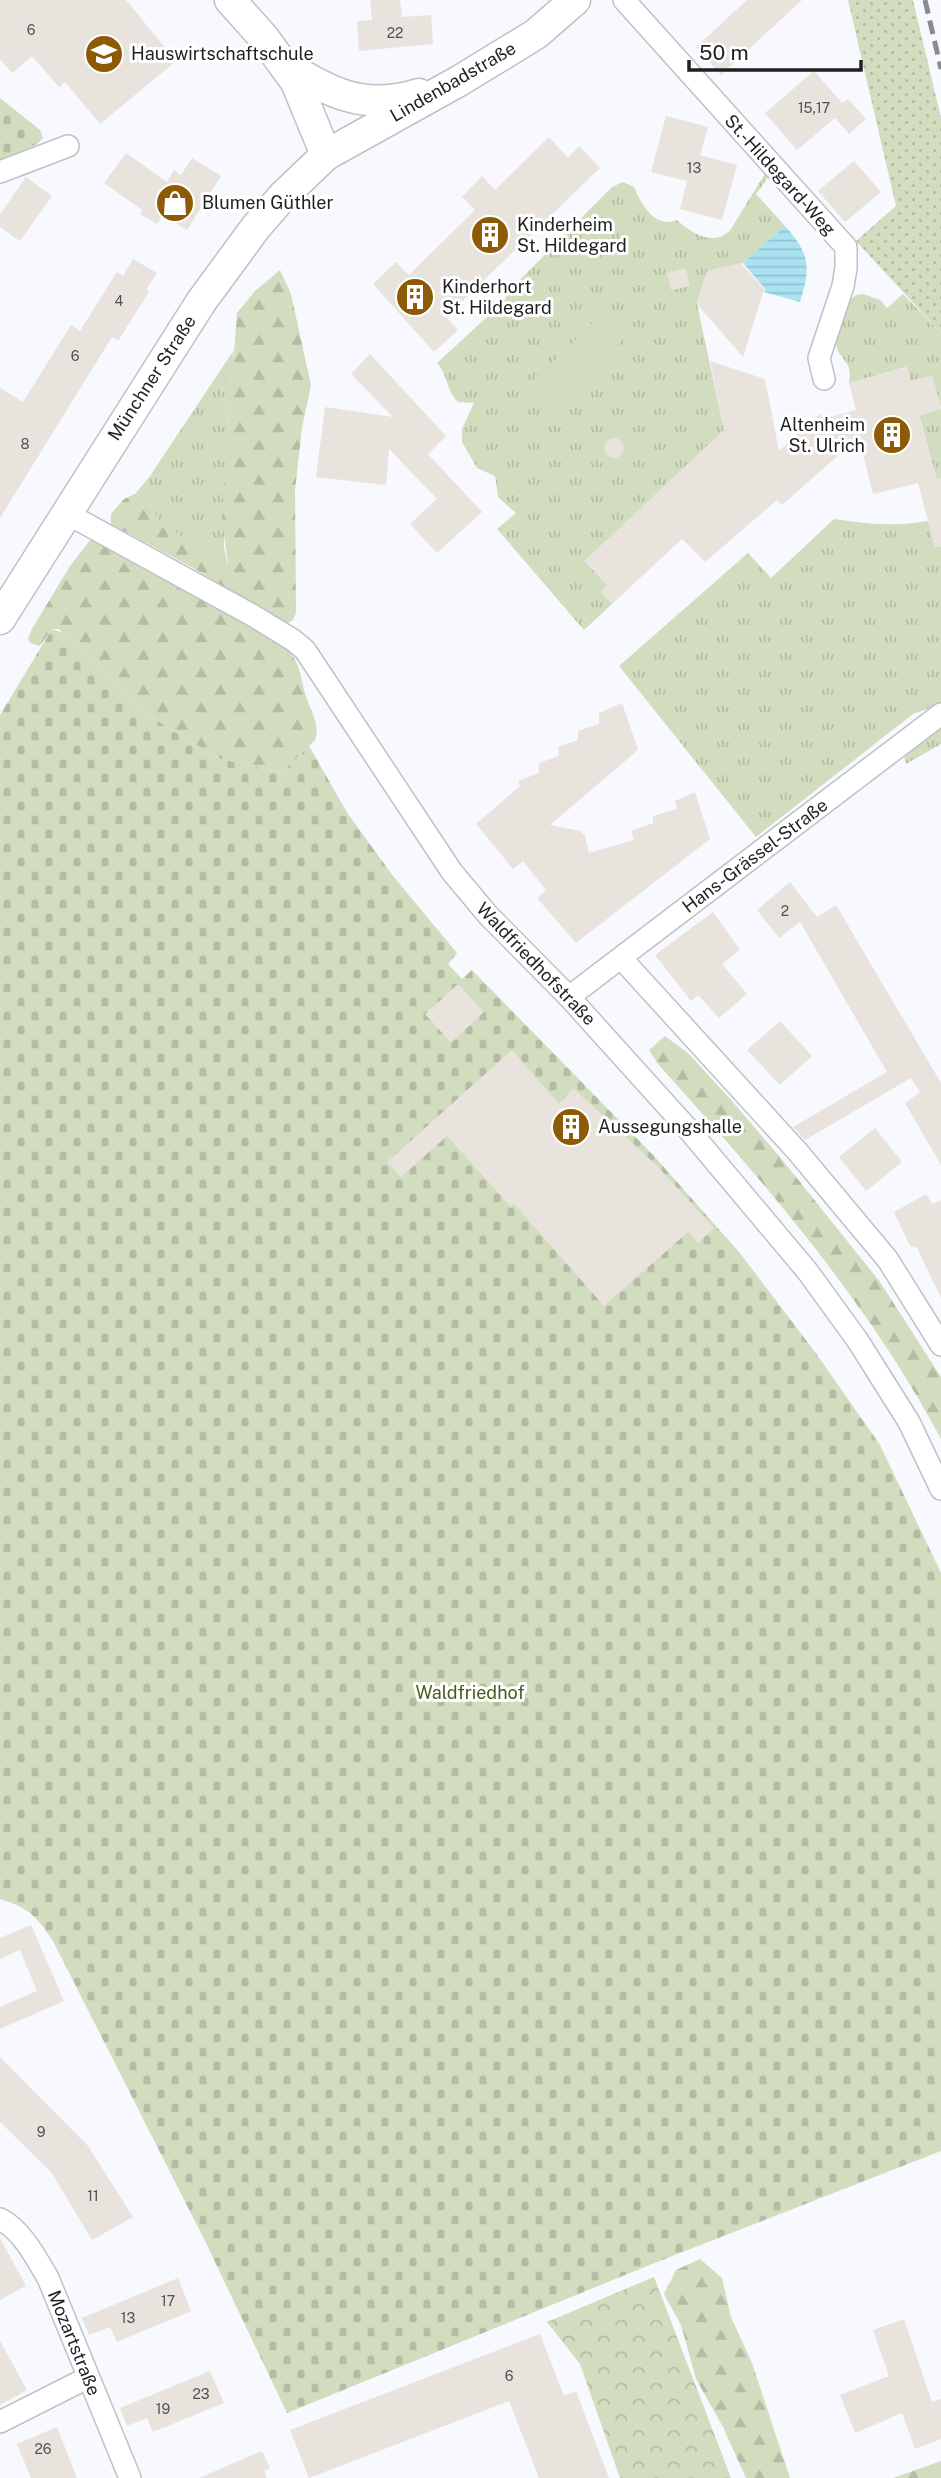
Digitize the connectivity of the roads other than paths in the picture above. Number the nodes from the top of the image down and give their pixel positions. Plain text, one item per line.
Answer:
1 (230, 0) edge
2 (575, 0) edge
3 (624, 0) edge
4 (283, 63) junction
5 (459, 81) junction
6 (68, 146) dead end
7 (326, 155) junction
8 (0, 172) edge
9 (824, 379) dead end
10 (66, 513) junction
11 (0, 619) edge
12 (941, 714) edge
13 (621, 958) junction
14 (569, 997) junction
15 (941, 1345) edge
16 (941, 1489) edge
17 (0, 2219) edge
18 (87, 2378) junction
19 (0, 2422) edge
20 (130, 2478) edge

1 - 4 street
2 - 5 street, Lindenbadstraße
3 - 9 street, St.-Hildegard-Weg
4 - 5 street
4 - 7 street
5 - 7 street, Lindenbadstraße
6 - 8 street
7 - 10 street, Münchner Straße
10 - 11 street, Münchner Straße
10 - 14 street, Waldfriedhofstraße
12 - 13 street, Hans-Grässel-Straße
13 - 14 street, Hans-Grässel-Straße
13 - 15 street
14 - 16 street, Waldfriedhofstraße
17 - 18 street, Mozartstraße
18 - 19 street
18 - 20 street, Mozartstraße

